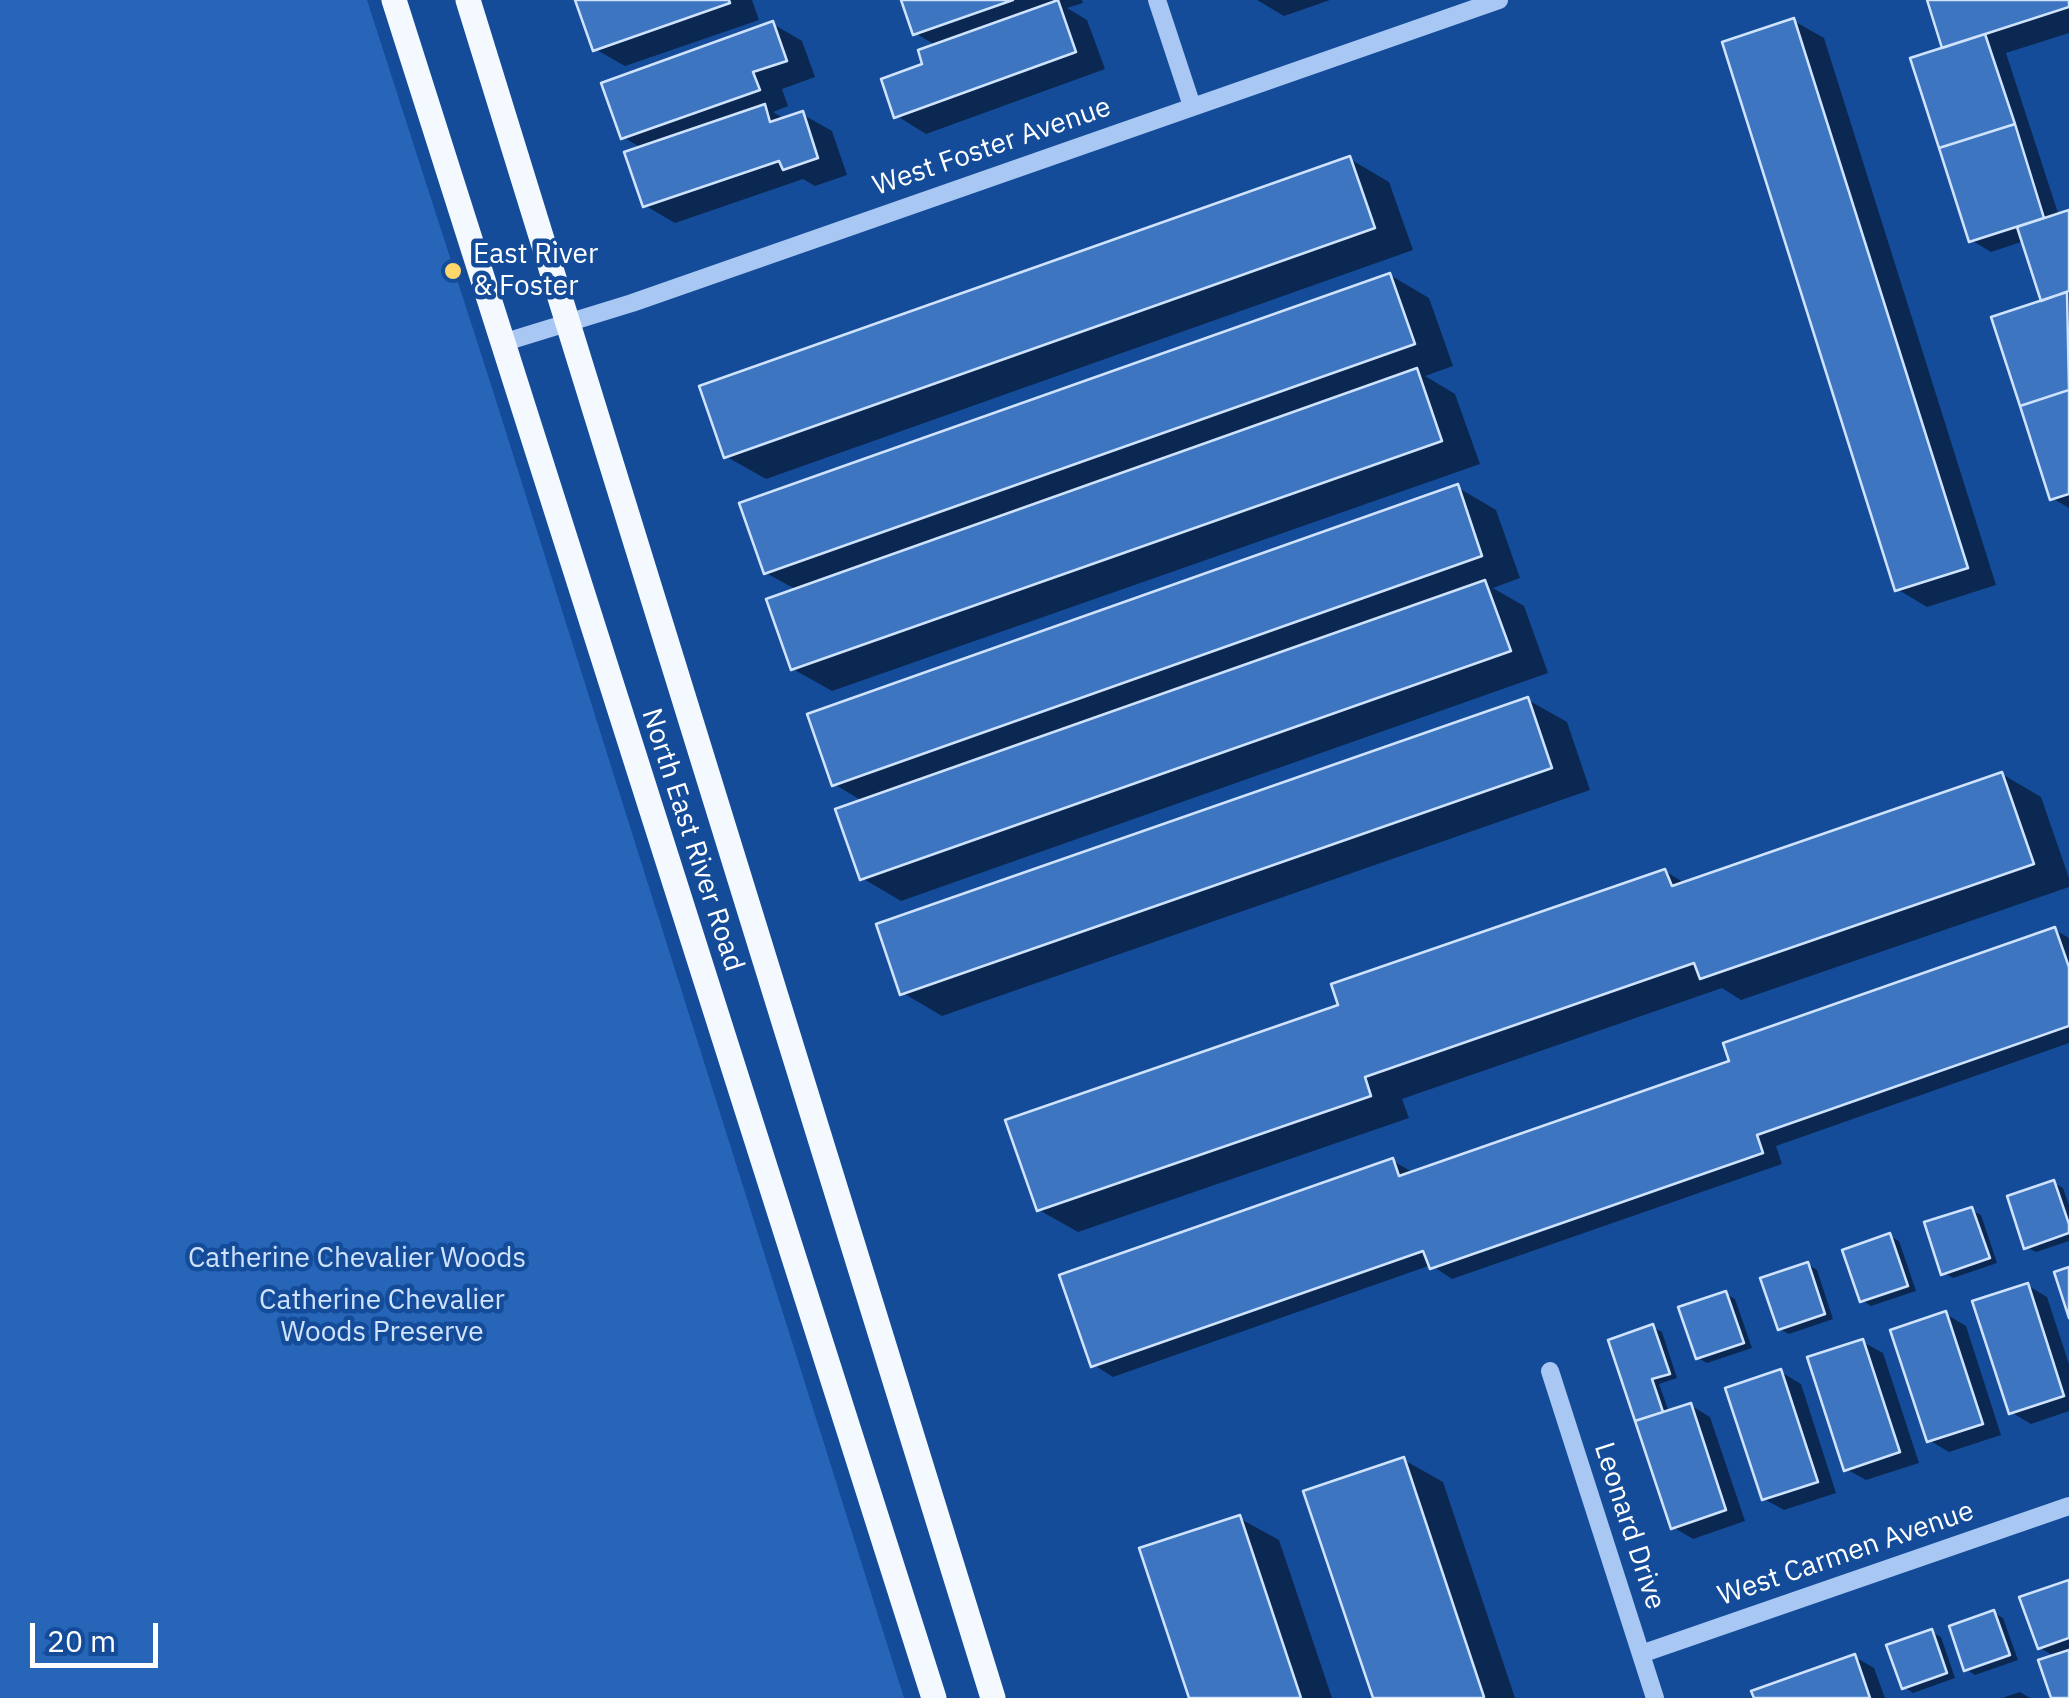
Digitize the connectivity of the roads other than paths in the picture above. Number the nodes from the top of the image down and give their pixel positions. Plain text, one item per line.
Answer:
1 (394, 0) edge
2 (468, 0) edge
3 (1158, 0) edge
4 (1499, 0) edge
5 (1192, 106) junction
6 (570, 321) junction
7 (502, 342) junction
8 (1550, 1371) dead end
9 (2069, 1506) edge
10 (1641, 1654) junction
11 (934, 1698) edge
12 (993, 1698) edge
13 (1656, 1698) edge

1 - 7 main road, North East River Road
2 - 6 main road, North East River Road
3 - 5 street
4 - 5 street, West Foster Avenue
5 - 6 street, West Foster Avenue
6 - 7 street, West Foster Avenue
6 - 12 main road, North East River Road
7 - 11 main road, North East River Road
8 - 10 street, Leonard Drive
9 - 10 street, West Carmen Avenue
10 - 13 street, Leonard Drive

